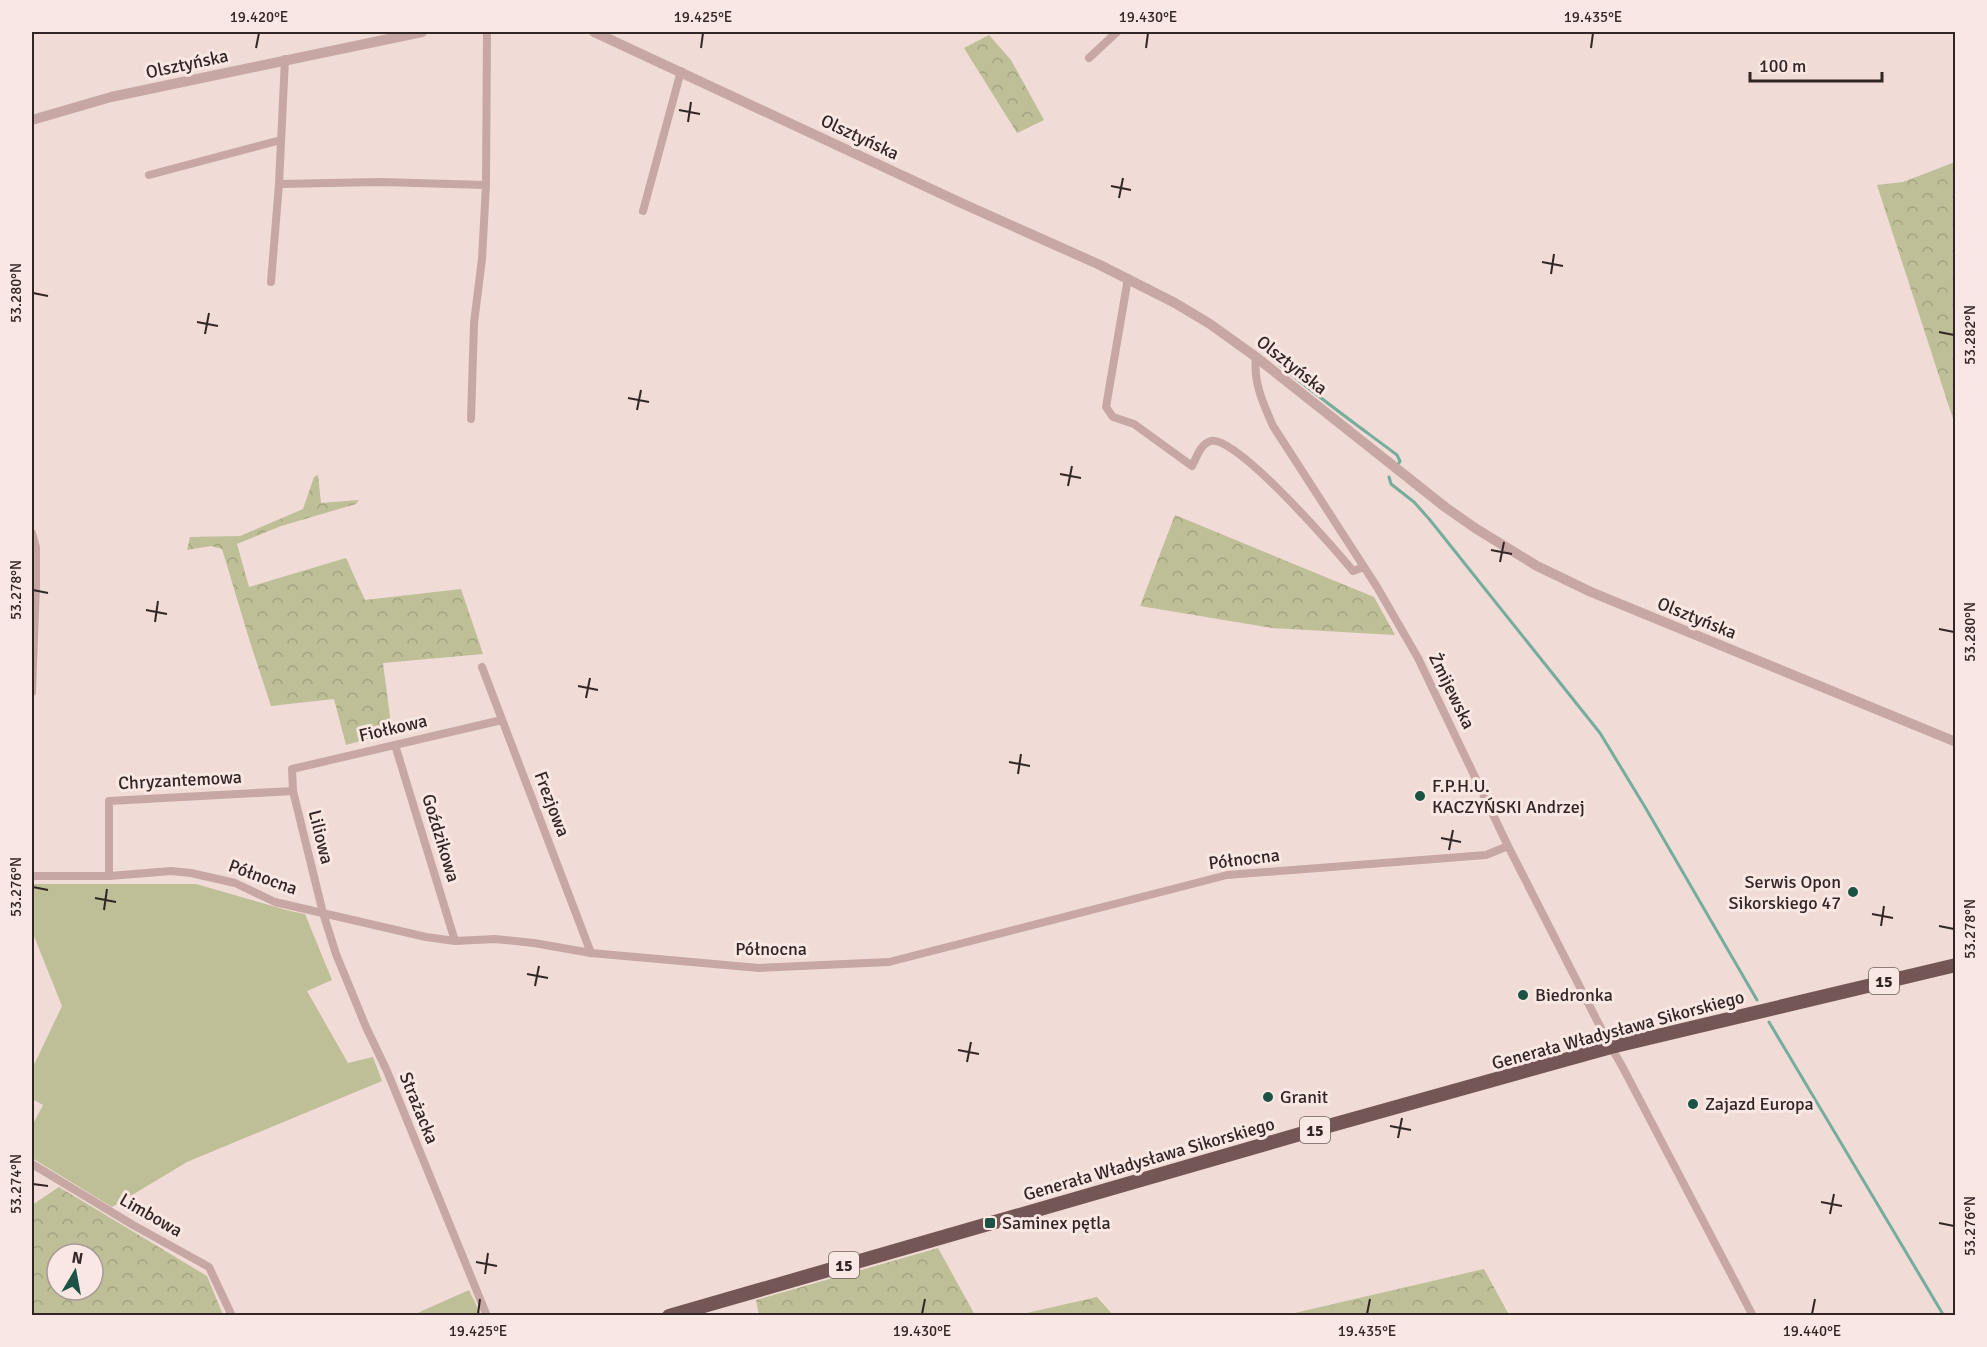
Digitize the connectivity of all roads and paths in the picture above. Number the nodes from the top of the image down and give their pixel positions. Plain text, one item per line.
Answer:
1 (422, 32) edge
2 (487, 32) edge
3 (594, 32) edge
4 (1117, 32) edge
5 (1089, 58) dead end
6 (285, 59) junction
7 (681, 72) junction
8 (32, 120) edge
9 (281, 140) junction
10 (149, 175) dead end
11 (279, 184) junction
12 (486, 185) junction
13 (643, 210) dead end
14 (1128, 278) junction
15 (271, 282) dead end
16 (1256, 357) junction
17 (471, 419) dead end
18 (32, 533) edge
19 (1364, 567) junction
20 (482, 667) dead end
21 (32, 692) edge
22 (502, 720) junction
23 (1956, 742) edge
24 (395, 745) junction
25 (292, 769) joint
26 (293, 791) junction
27 (1508, 846) junction
28 (32, 876) edge
29 (109, 876) junction
30 (322, 913) junction
31 (455, 941) junction
32 (591, 953) junction
33 (1956, 965) edge
34 (1611, 1047) junction
35 (32, 1164) edge
36 (232, 1316) edge
37 (487, 1316) edge
38 (669, 1316) edge
39 (1753, 1316) edge

1 - 6 street, Olsztyńska
2 - 12 street
3 - 7 street, Olsztyńska
4 - 5 street
6 - 8 street, Olsztyńska
6 - 9 street
7 - 13 street
7 - 14 street, Olsztyńska
9 - 10 street
9 - 11 street
11 - 12 street
11 - 15 street
12 - 17 street
14 - 16 street, Olsztyńska
14 - 19 street
16 - 19 street, Żmijewska
16 - 23 street, Olsztyńska
18 - 21 street
19 - 27 street, Żmijewska
20 - 22 street, Frezjowa
22 - 24 street, Fiołkowa
22 - 32 street, Frezjowa
24 - 25 street, Fiołkowa
24 - 31 street, Goździkowa
25 - 26 street, Liliowa
26 - 29 street, Chryzantemowa
26 - 30 street, Liliowa
27 - 32 street, Północna
27 - 34 street, Żmijewska
28 - 29 street, Północna
29 - 30 street, Północna
30 - 31 street, Północna
30 - 37 street, Strażacka
31 - 32 street, Północna
33 - 34 main road, Generała Władysława Sikorskiego / 15
34 - 38 main road, Generała Władysława Sikorskiego / 15
34 - 39 street, Żmijewska
35 - 36 street, Limbowa

